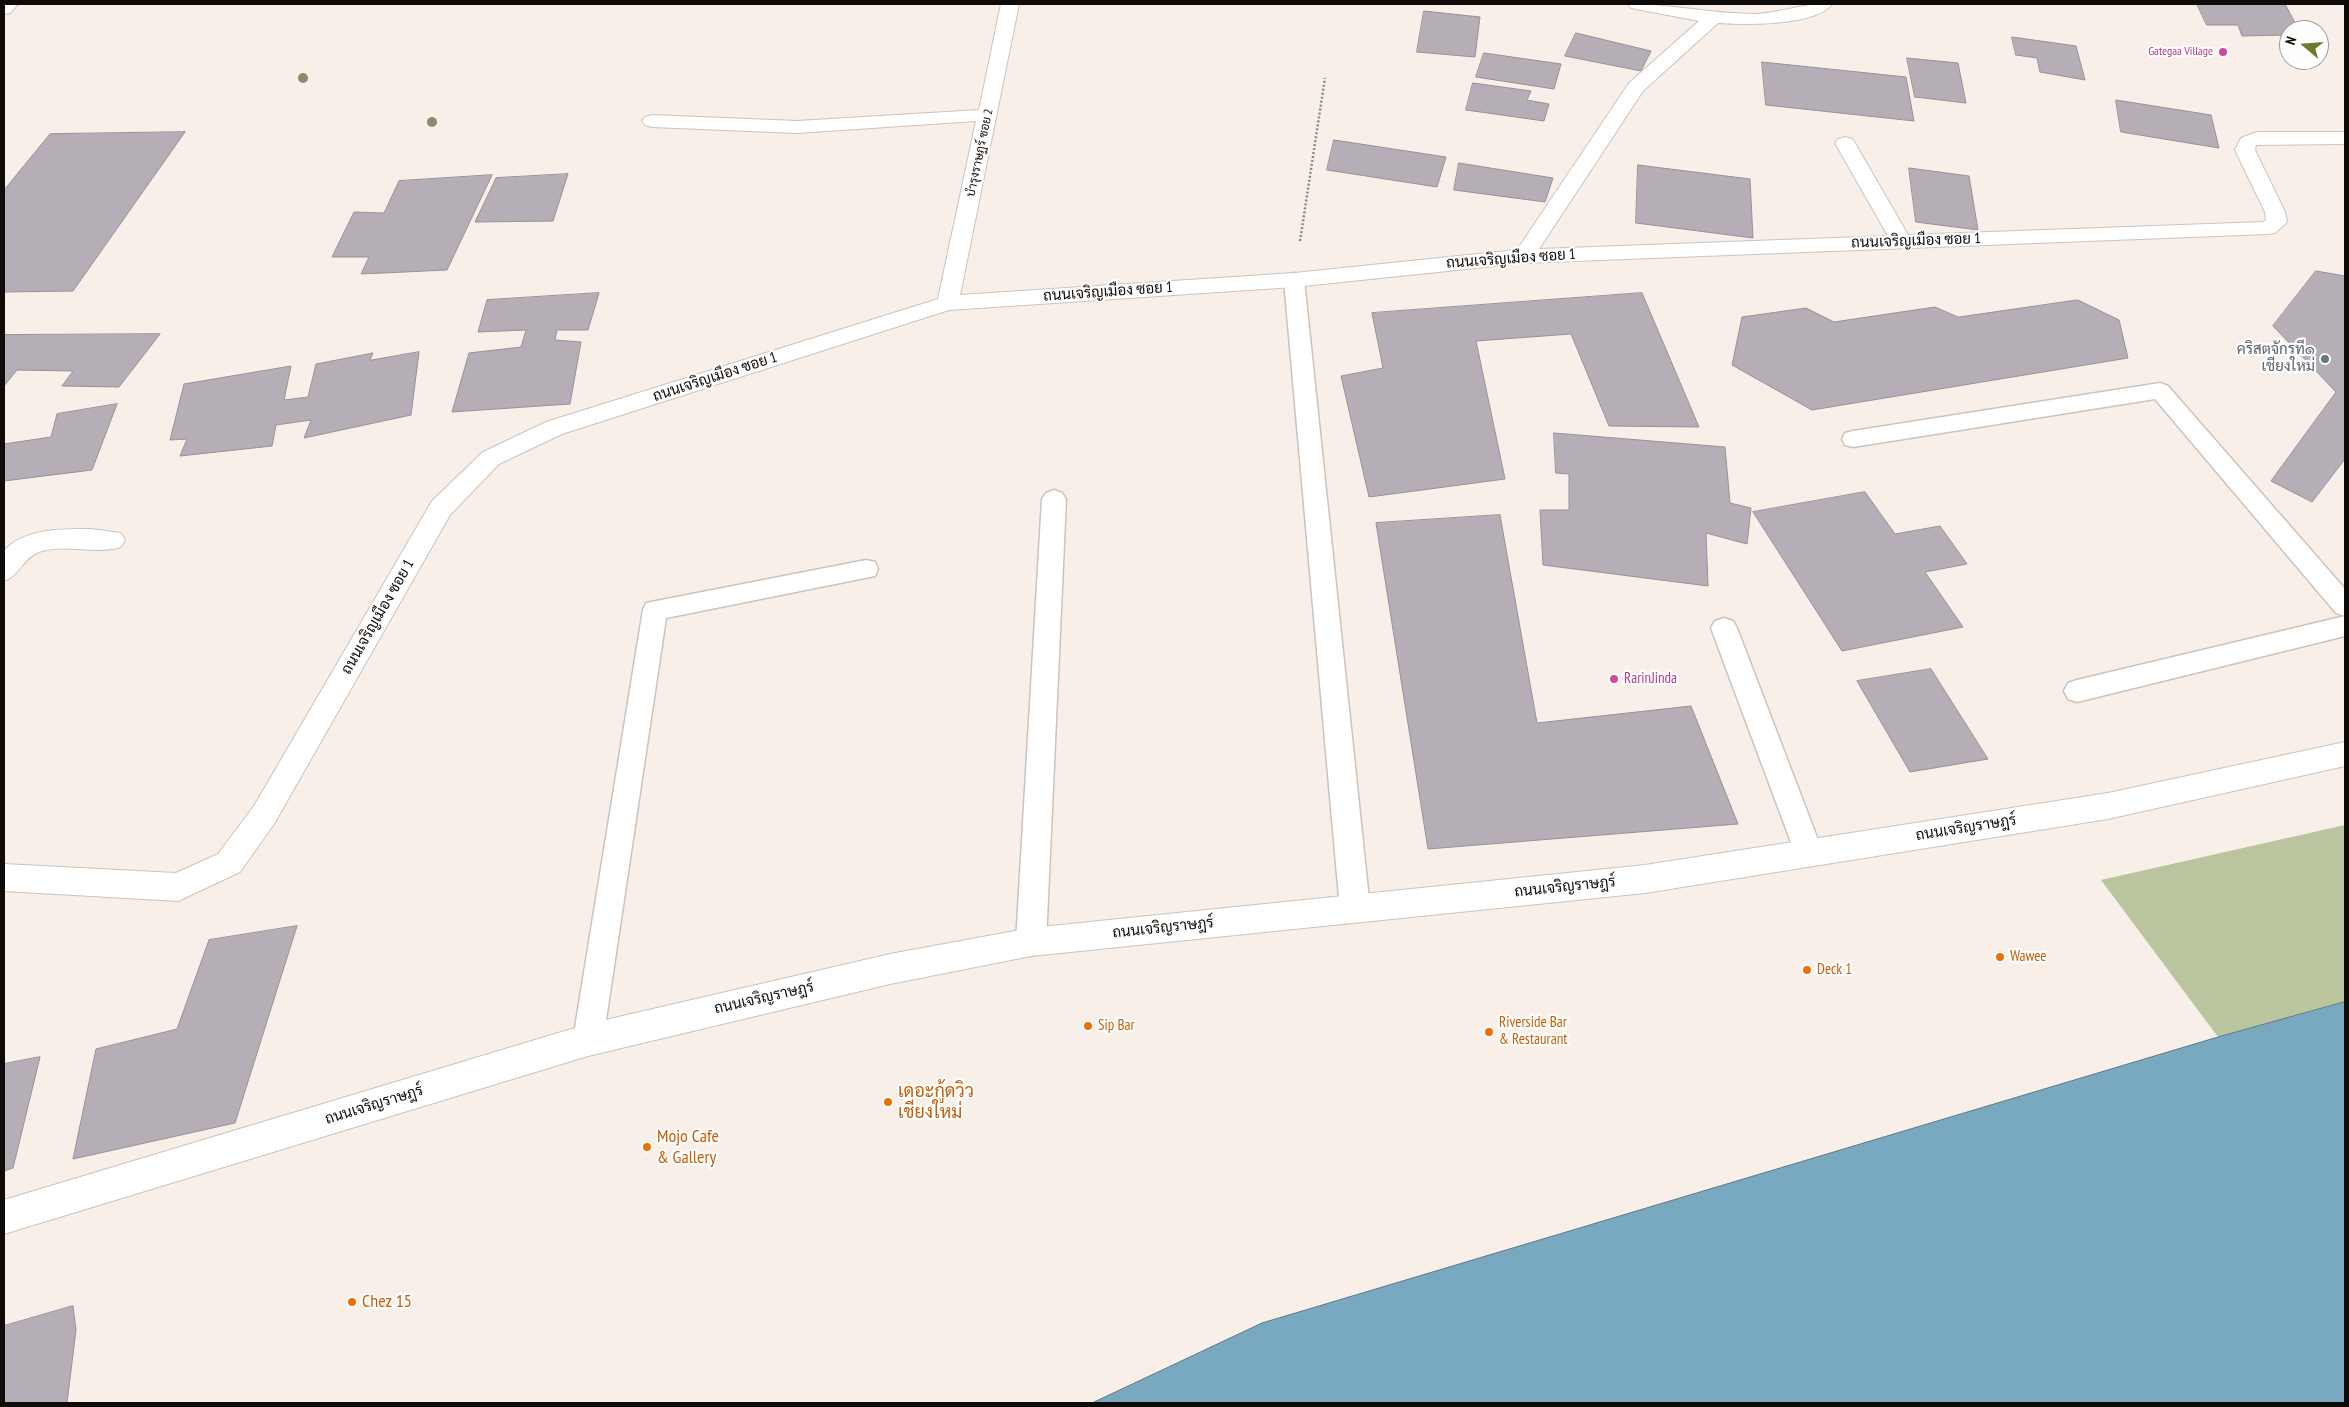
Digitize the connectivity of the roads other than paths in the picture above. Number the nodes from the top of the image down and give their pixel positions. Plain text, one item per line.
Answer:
1 (9, 4) edge
2 (1638, 4) edge
3 (1014, 5) edge
4 (1814, 6) edge
5 (4, 9) edge
6 (1712, 18) junction
7 (988, 115) junction
8 (652, 121) dead end
9 (2345, 138) edge
10 (1845, 143) dead end
11 (1902, 242) junction
12 (1524, 256) junction
13 (1294, 280) junction
14 (948, 302) junction
15 (1853, 439) dead end
16 (1054, 499) dead end
17 (112, 540) dead end
18 (866, 569) dead end
19 (4, 571) edge
20 (2345, 606) edge
21 (2345, 626) edge
22 (1724, 628) dead end
23 (2077, 691) dead end
24 (2345, 754) edge
25 (1809, 853) junction
26 (4, 878) edge
27 (1355, 909) junction
28 (1031, 942) junction
29 (588, 1040) junction
30 (4, 1217) edge

1 - 5 street
2 - 6 street
3 - 7 street, บำรุงราษฏร์ ซอย 2
4 - 6 street
6 - 12 street
7 - 8 street
7 - 14 street, บำรุงราษฏร์ ซอย 2
9 - 11 street, ถนนเจริญเมือง ซอย 1
10 - 11 street
11 - 12 street, ถนนเจริญเมือง ซอย 1
12 - 13 street, ถนนเจริญเมือง ซอย 1
13 - 14 street, ถนนเจริญเมือง ซอย 1
13 - 27 lane
14 - 26 street, ถนนเจริญเมือง ซอย 1
15 - 20 lane
16 - 28 lane
17 - 19 street
18 - 29 lane
21 - 23 lane
22 - 25 lane
24 - 25 street, ถนนเจริญราษฎร์
25 - 27 street, ถนนเจริญราษฎร์
27 - 28 street, ถนนเจริญราษฎร์
28 - 29 street, ถนนเจริญราษฎร์
29 - 30 street, ถนนเจริญราษฎร์

